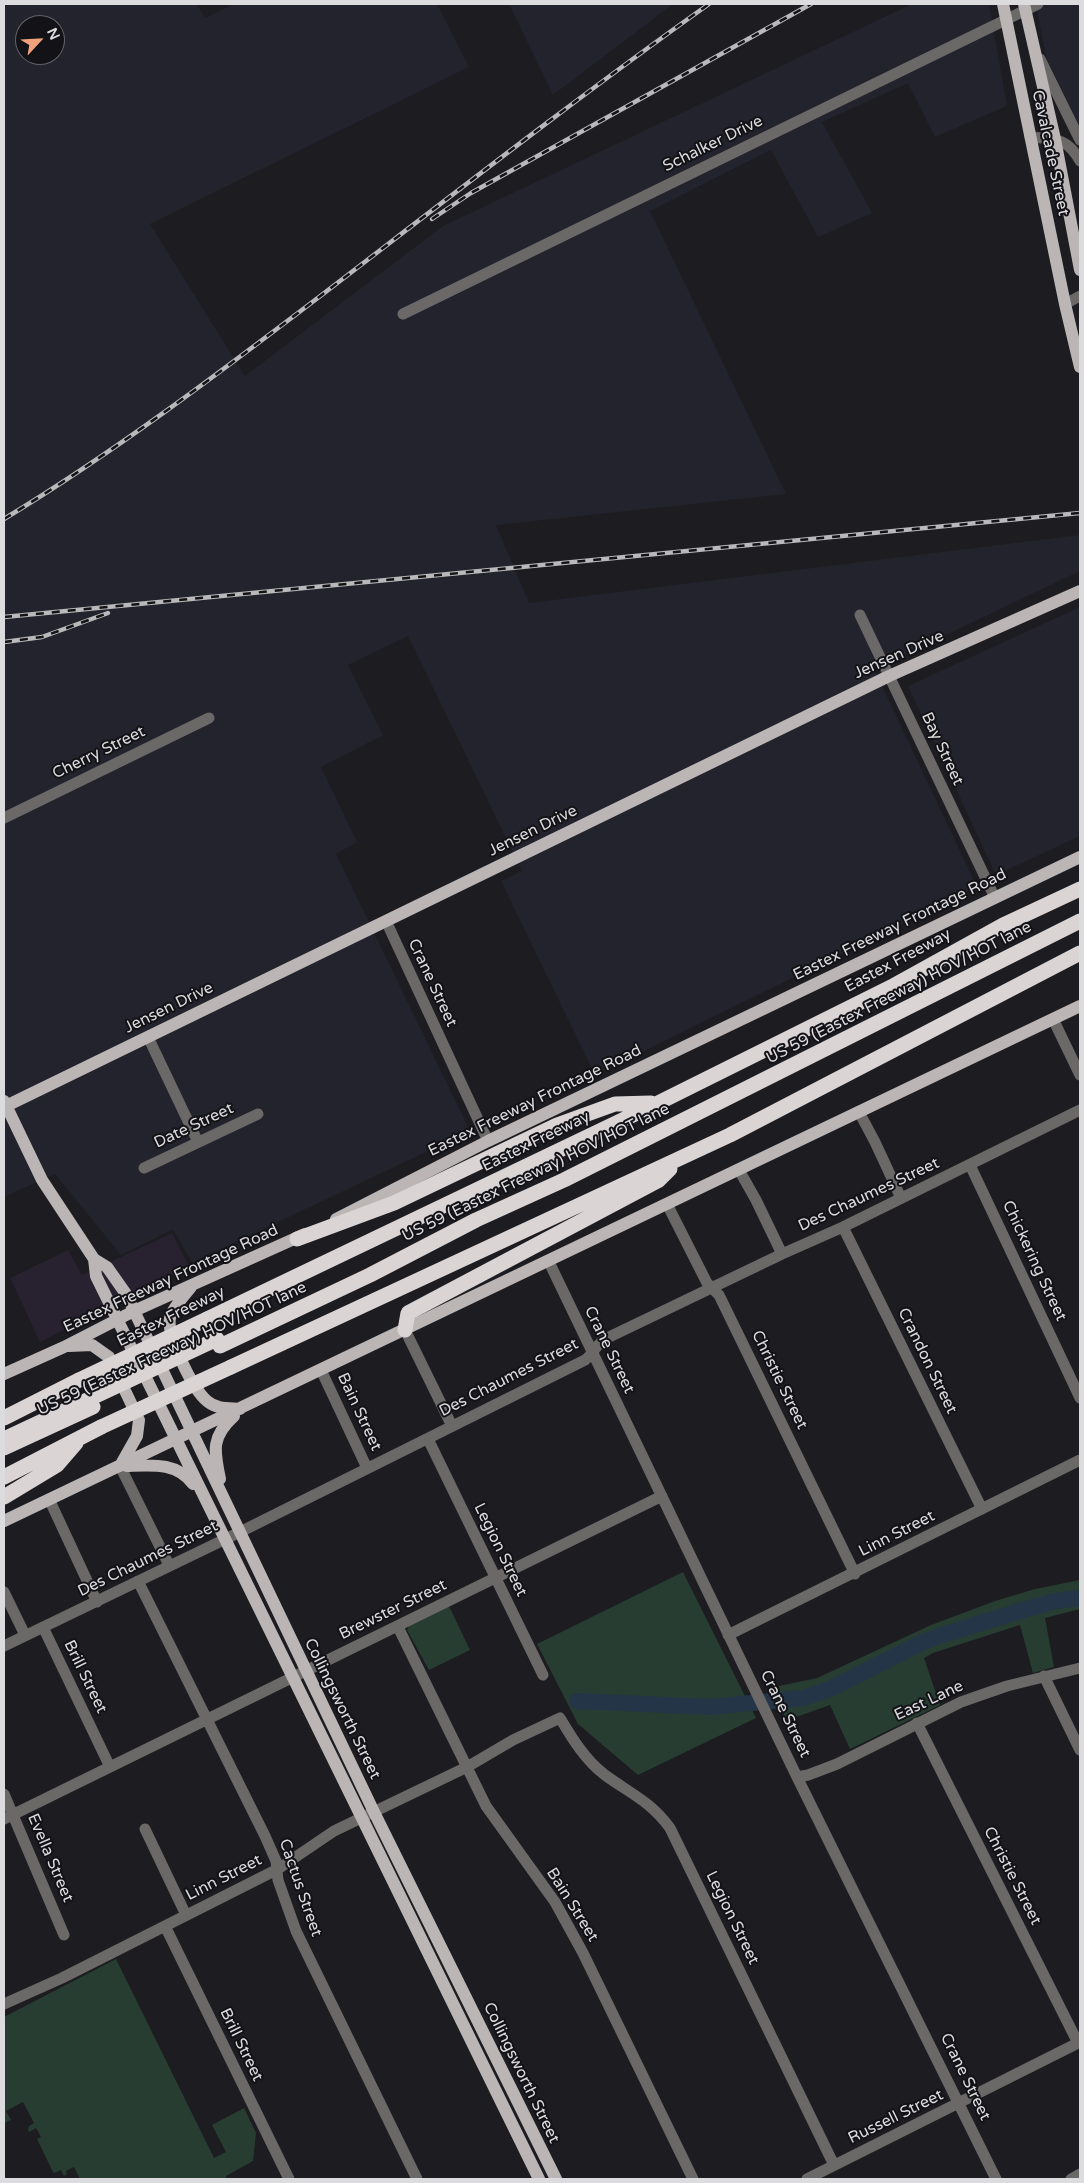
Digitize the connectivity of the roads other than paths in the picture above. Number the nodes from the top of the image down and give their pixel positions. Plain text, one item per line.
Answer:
1 (1003, 4) edge
2 (1038, 4) edge
3 (1025, 7) edge
4 (1006, 19) junction
5 (1033, 44) junction
6 (1030, 137) junction
7 (1055, 140) junction
8 (1080, 140) edge
9 (1080, 161) edge
10 (1080, 270) edge
11 (1080, 296) edge
12 (1065, 304) junction
13 (403, 314) dead end
14 (1080, 367) edge
15 (1080, 591) edge
16 (860, 615) dead end
17 (889, 676) junction
18 (209, 718) dead end
19 (4, 818) edge
20 (1080, 857) edge
21 (1080, 889) edge
22 (995, 898) junction
23 (386, 921) junction
24 (1080, 921) edge
25 (1080, 953) edge
26 (1080, 964) edge
27 (1025, 982) junction
28 (1080, 1006) edge
29 (1053, 1019) junction
30 (148, 1037) junction
31 (1080, 1075) edge
32 (658, 1103) junction
33 (4, 1105) edge
34 (1080, 1110) edge
35 (859, 1112) junction
36 (258, 1114) dead end
37 (488, 1141) junction
38 (198, 1142) junction
39 (680, 1158) junction
40 (970, 1165) junction
41 (144, 1168) dead end
42 (739, 1170) junction
43 (901, 1198) junction
44 (667, 1204) junction
45 (843, 1227) junction
46 (297, 1239) junction
47 (782, 1254) junction
48 (94, 1259) junction
49 (549, 1262) junction
50 (193, 1285) junction
51 (712, 1287) junction
52 (134, 1311) junction
53 (118, 1320) junction
54 (405, 1330) junction
55 (219, 1342) junction
56 (64, 1346) junction
57 (593, 1353) junction
58 (321, 1370) junction
59 (4, 1374) edge
60 (1080, 1398) edge
61 (241, 1409) junction
62 (4, 1418) edge
63 (452, 1426) junction
64 (192, 1432) junction
65 (81, 1437) junction
66 (4, 1439) edge
67 (428, 1439) junction
68 (176, 1440) junction
69 (4, 1448) edge
70 (1080, 1460) edge
71 (120, 1466) junction
72 (367, 1468) junction
73 (4, 1477) edge
74 (662, 1496) junction
75 (4, 1497) edge
76 (49, 1499) junction
77 (205, 1501) junction
78 (225, 1501) junction
79 (982, 1509) junction
80 (4, 1522) edge
81 (240, 1532) junction
82 (225, 1539) junction
83 (169, 1566) junction
84 (855, 1574) junction
85 (496, 1577) junction
86 (138, 1581) junction
87 (4, 1592) edge
88 (97, 1602) junction
89 (43, 1627) junction
90 (398, 1627) junction
91 (728, 1635) junction
92 (25, 1636) junction
93 (4, 1646) edge
94 (1080, 1668) edge
95 (306, 1671) junction
96 (543, 1675) dead end
97 (1044, 1676) junction
98 (292, 1678) junction
99 (560, 1718) joint
100 (208, 1720) junction
101 (917, 1723) junction
102 (1080, 1750) edge
103 (110, 1767) junction
104 (467, 1767) junction
105 (797, 1777) junction
106 (4, 1794) edge
107 (374, 1812) junction
108 (9, 1816) edge
109 (360, 1819) junction
110 (145, 1830) dead end
111 (278, 1870) junction
112 (186, 1915) junction
113 (165, 1926) junction
114 (64, 1935) dead end
115 (4, 2004) edge
116 (1079, 2043) edge
117 (960, 2103) junction
118 (834, 2166) junction
119 (1080, 2174) edge
120 (289, 2179) edge
121 (417, 2179) edge
122 (539, 2179) edge
123 (556, 2179) edge
124 (693, 2179) edge
125 (807, 2179) edge
126 (996, 2179) edge
127 (1070, 2179) edge

1 - 4 main road, Cavalcade Street
2 - 3 street, Schalker Drive
3 - 4 street, Schalker Drive
3 - 5 main road, Cavalcade Street
4 - 6 main road, Cavalcade Street
4 - 13 street, Schalker Drive
5 - 7 main road, Cavalcade Street
5 - 8 street
6 - 7 street
6 - 12 main road, Cavalcade Street
7 - 9 street
7 - 10 main road, Cavalcade Street
11 - 12 street
12 - 14 main road, Cavalcade Street
15 - 17 main road, Jensen Drive
16 - 17 street, Bay Street
17 - 22 street, Bay Street
17 - 23 main road, Jensen Drive
18 - 19 street, Cherry Street
20 - 22 main road, Eastex Freeway Frontage Road
21 - 32 highway, Eastex Freeway
22 - 37 main road, Eastex Freeway Frontage Road
23 - 30 main road, Jensen Drive
23 - 37 street, Crane Street
24 - 55 highway, US 59 (Eastex Freeway) HOV/HOT lane
25 - 27 highway
26 - 27 highway
27 - 39 highway
28 - 29 main road
29 - 31 street
29 - 35 main road
30 - 33 main road, Jensen Drive
30 - 38 street
32 - 46 highway
32 - 62 highway, Eastex Freeway, bridge
33 - 48 main road, Collingsworth Street
34 - 40 street, Des Chaumes Street
35 - 42 main road
35 - 43 street
36 - 38 street, Date Street
37 - 46 main road, Eastex Freeway Frontage Road
38 - 41 street, Date Street
39 - 54 highway
39 - 65 highway, bridge
40 - 43 street, Des Chaumes Street
40 - 60 street, Chickering Street
42 - 44 main road
42 - 47 street
43 - 45 street, Des Chaumes Street
44 - 49 main road
44 - 51 street, Christie Street
45 - 47 street, Des Chaumes Street
45 - 79 street, Crandon Street
46 - 50 main road, Eastex Freeway Frontage Road
47 - 51 street, Des Chaumes Street
48 - 52 main road, Collingsworth Street
48 - 53 main road, Collingsworth Street
49 - 54 main road
49 - 57 street, Crane Street
50 - 52 main road, Eastex Freeway Frontage Road
50 - 61 main road
51 - 57 street, Des Chaumes Street
51 - 84 street, Christie Street
52 - 53 main road, Eastex Freeway Frontage Road
52 - 64 main road, Collingsworth Street
53 - 56 main road, Eastex Freeway Frontage Road
53 - 68 main road, Collingsworth Street
54 - 58 main road
54 - 63 street
55 - 66 highway, bridge
55 - 69 highway, US 59 (Eastex Freeway) HOV/HOT lane
56 - 59 main road, Eastex Freeway Frontage Road
56 - 71 main road
57 - 63 street, Des Chaumes Street
57 - 74 street, Crane Street
58 - 61 main road
58 - 72 street, Bain Street
61 - 64 main road
61 - 78 main road
63 - 67 street, Des Chaumes Street
64 - 68 main road
64 - 78 main road, Collingsworth Street
65 - 73 highway
65 - 75 highway
67 - 72 street, Des Chaumes Street
67 - 85 street, Legion Street
68 - 71 main road
68 - 77 main road, Collingsworth Street
70 - 79 street, Linn Street
71 - 76 main road
71 - 77 main road
71 - 83 street
72 - 81 street, Des Chaumes Street
74 - 85 street, Brewster Street
74 - 91 street, Crane Street
76 - 80 main road
76 - 88 street
77 - 82 main road, Collingsworth Street
78 - 81 main road, Collingsworth Street
79 - 84 street, Linn Street
81 - 82 street, Des Chaumes Street
81 - 95 main road, Collingsworth Street
82 - 83 street, Des Chaumes Street
82 - 98 main road, Collingsworth Street
83 - 86 street, Des Chaumes Street
84 - 91 street, Linn Street
85 - 90 street, Brewster Street
85 - 96 street, Legion Street
86 - 88 street, Des Chaumes Street
86 - 100 street, Cactus Street
87 - 92 street
88 - 89 street, Des Chaumes Street
89 - 92 street, Des Chaumes Street
89 - 103 street, Brill Street
90 - 95 street, Brewster Street
90 - 104 street, Bain Street
91 - 105 street, Crane Street
92 - 93 street, Des Chaumes Street
94 - 97 street, East Lane
95 - 98 street, Brewster Street
95 - 107 main road, Collingsworth Street
97 - 101 street, East Lane
97 - 102 street
98 - 100 street, Brewster Street
98 - 109 main road, Collingsworth Street
99 - 104 street, Linn Street
99 - 118 street, Legion Street
100 - 103 street, Brewster Street
100 - 111 street, Cactus Street
101 - 105 street, East Lane
101 - 116 street, Christie Street
103 - 108 street, Brewster Street
104 - 107 street, Linn Street
104 - 124 street, Bain Street
105 - 117 street, Crane Street
106 - 108 street, Evella Street
107 - 109 street, Linn Street
107 - 123 main road, Collingsworth Street
108 - 114 street, Evella Street
109 - 111 street, Linn Street
109 - 122 main road, Collingsworth Street
110 - 112 street
111 - 112 street, Linn Street
111 - 121 street, Cactus Street
112 - 113 street, Linn Street
113 - 115 street, Linn Street
113 - 120 street, Brill Street
116 - 117 street, Russell Street
117 - 118 street, Russell Street
117 - 126 street, Crane Street
118 - 125 street, Russell Street
119 - 127 street

